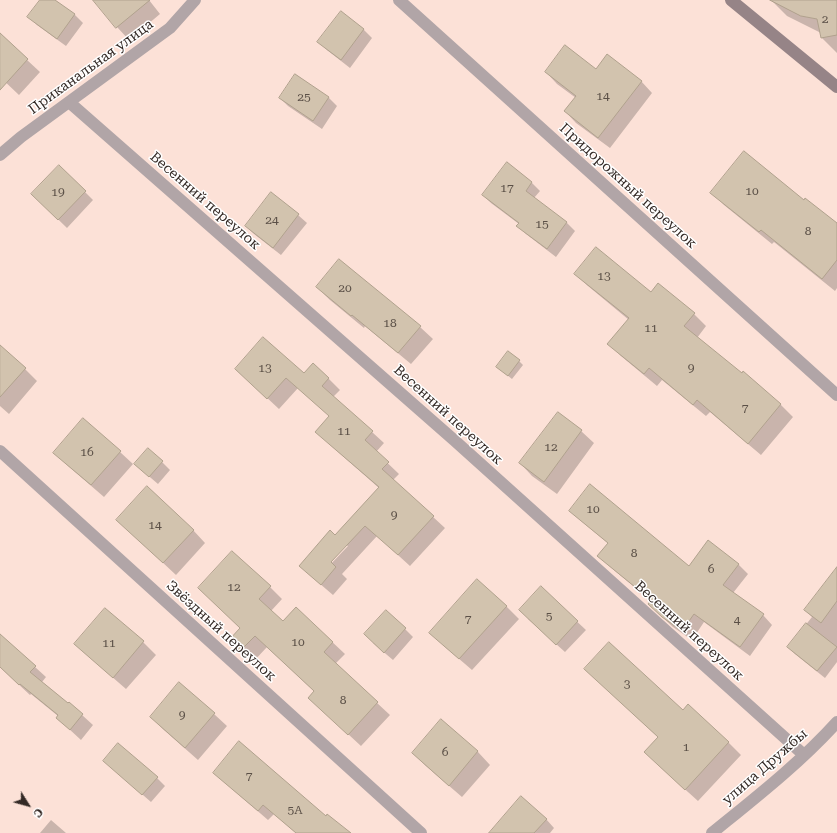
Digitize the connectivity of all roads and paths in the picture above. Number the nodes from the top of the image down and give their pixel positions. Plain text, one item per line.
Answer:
1 (195, 0) edge
2 (398, 0) edge
3 (731, 0) edge
4 (837, 87) edge
5 (69, 102) junction
6 (0, 155) edge
7 (837, 395) edge
8 (0, 451) edge
9 (837, 722) edge
10 (804, 755) junction
11 (421, 833) edge
12 (712, 833) edge

1 - 5 street, Приканальная улица
2 - 7 street, Придорожный переулок
3 - 4 street
5 - 6 street, Приканальная улица
5 - 10 street, Весенний переулок
8 - 11 street, Звёздный переулок
9 - 10 street, улица Дружбы
10 - 12 street, улица Дружбы

